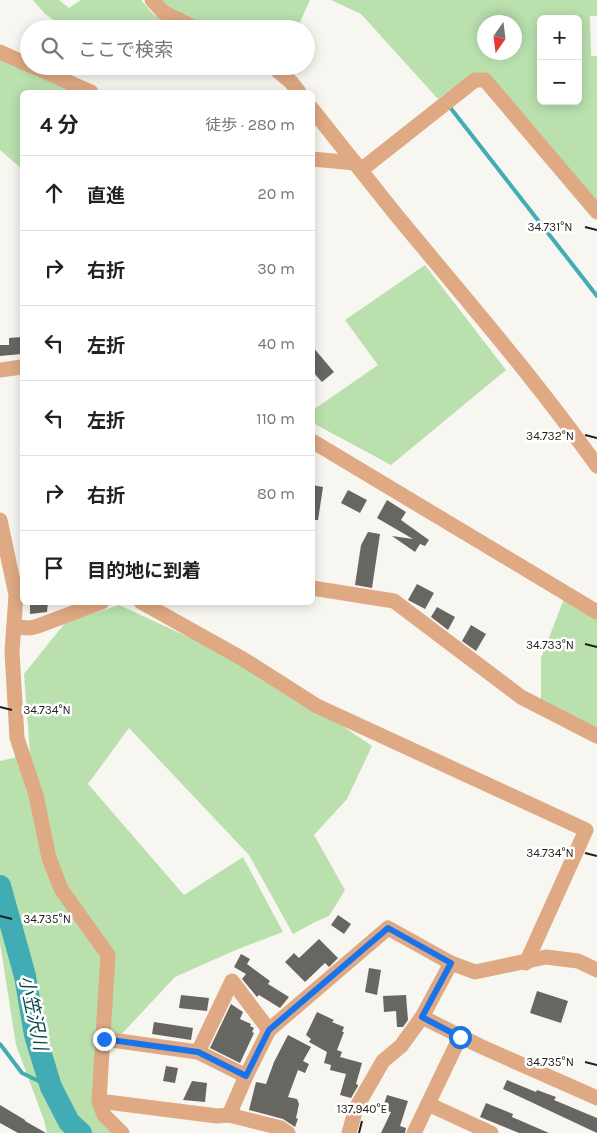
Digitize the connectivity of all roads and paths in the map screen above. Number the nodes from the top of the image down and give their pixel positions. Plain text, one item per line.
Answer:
1 (152, 0) edge
2 (179, 20) edge
3 (0, 52) edge
4 (20, 61) edge
5 (51, 75) edge
6 (283, 75) edge
7 (87, 90) edge
8 (297, 90) edge
9 (315, 113) edge
10 (315, 160) edge
11 (358, 167) junction
12 (597, 212) edge
13 (20, 367) edge
14 (0, 370) edge
15 (315, 443) edge
16 (597, 466) edge
17 (0, 520) edge
18 (315, 588) edge
19 (94, 605) edge
20 (146, 605) edge
21 (597, 612) edge
22 (14, 626) junction
23 (597, 736) edge
24 (592, 831) edge
25 (451, 963) junction
26 (526, 963) junction
27 (597, 970) edge
28 (422, 1017) junction
29 (269, 1030) junction
30 (460, 1037) junction
31 (104, 1039) junction
32 (198, 1052) junction
33 (246, 1076) junction
34 (597, 1098) edge
35 (100, 1101) junction
36 (428, 1104) junction
37 (229, 1115) junction
38 (122, 1133) edge
39 (288, 1133) edge
40 (349, 1133) edge
41 (414, 1133) edge
42 (491, 1133) edge

1 - 2 street
3 - 4 street
5 - 7 street
6 - 8 street
9 - 11 street
10 - 11 street
11 - 12 street
11 - 16 street
13 - 14 street
15 - 21 street
17 - 22 street
18 - 23 street
19 - 22 street
20 - 24 street
22 - 31 street
24 - 26 street
25 - 26 street
25 - 28 street
25 - 29 street
26 - 27 street
28 - 30 street
28 - 40 street
29 - 32 street
29 - 33 street
30 - 34 street
30 - 36 street
31 - 32 street
31 - 35 street
32 - 33 street
33 - 37 street
35 - 37 street
35 - 38 street
36 - 41 street
36 - 42 street
37 - 39 street

